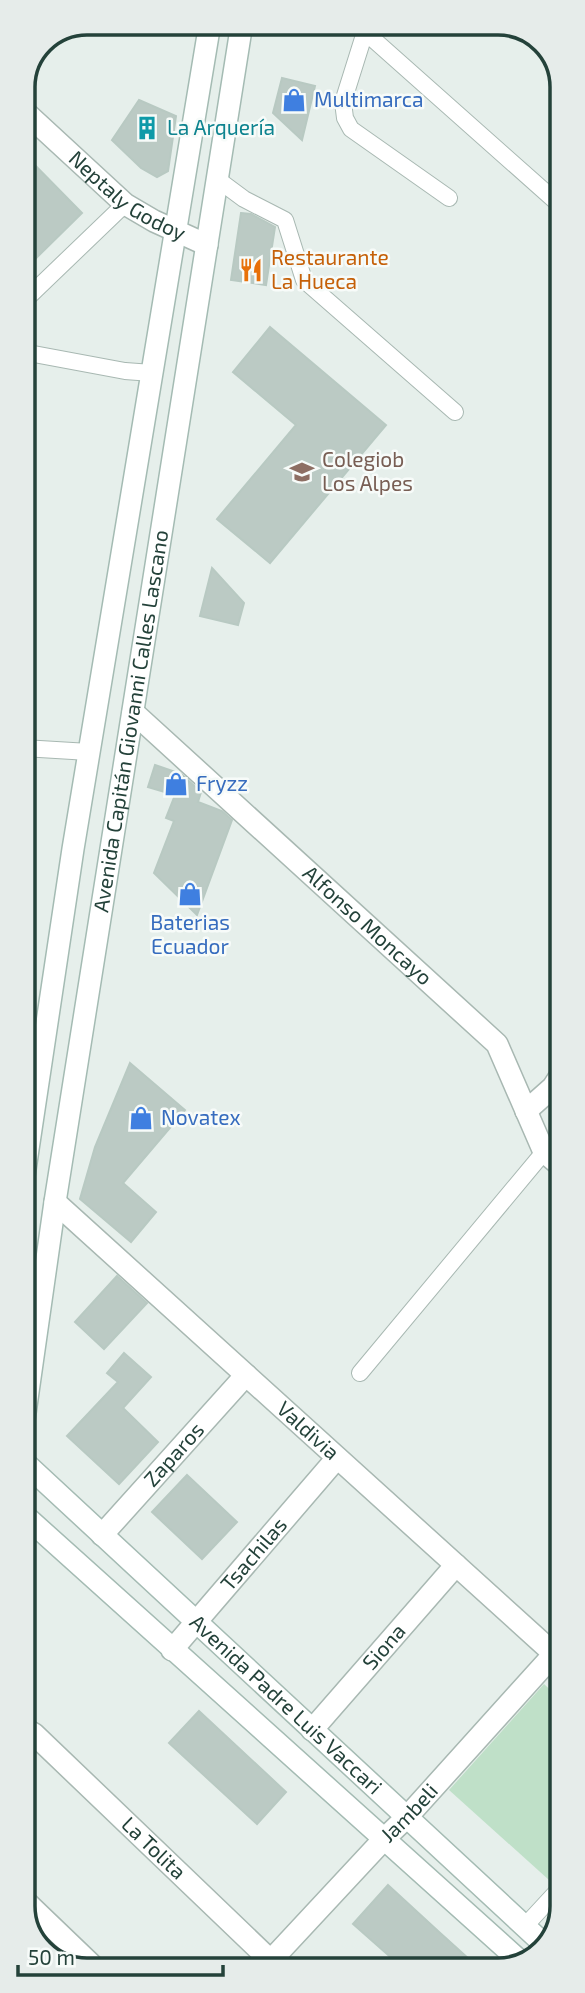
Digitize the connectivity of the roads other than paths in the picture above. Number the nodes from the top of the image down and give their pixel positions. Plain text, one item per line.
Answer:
1 (208, 35) edge
2 (240, 35) edge
3 (358, 35) edge
4 (368, 35) edge
5 (35, 121) edge
6 (217, 179) junction
7 (550, 196) edge
8 (449, 198) dead end
9 (125, 204) junction
10 (176, 230) junction
11 (207, 245) junction
12 (35, 290) edge
13 (35, 354) edge
14 (152, 373) junction
15 (455, 412) dead end
16 (133, 712) junction
17 (35, 749) edge
18 (89, 752) junction
19 (550, 1090) edge
20 (35, 1104) edge
21 (526, 1111) junction
22 (544, 1152) junction
23 (550, 1157) edge
24 (55, 1202) junction
25 (35, 1343) edge
26 (360, 1373) dead end
27 (246, 1375) junction
28 (337, 1458) junction
29 (35, 1472) edge
30 (35, 1525) edge
31 (102, 1535) junction
32 (456, 1565) junction
33 (195, 1622) junction
34 (172, 1650) junction
35 (550, 1651) edge
36 (550, 1666) edge
37 (312, 1730) junction
38 (35, 1737) edge
39 (407, 1817) junction
40 (384, 1839) junction
41 (550, 1899) edge
42 (35, 1911) edge
43 (525, 1926) junction
44 (538, 1939) edge
45 (514, 1955) edge
46 (84, 1958) edge
47 (259, 1958) edge
48 (274, 1958) edge

1 - 10 main road, Avenida Capitán Giovanni Calles Lascano
2 - 6 main road, Avenida Capitán Giovanni Calles Lascano
3 - 8 lane
4 - 7 lane
5 - 9 main road, Neptaly Godoy
6 - 11 main road, Avenida Capitán Giovanni Calles Lascano
6 - 15 lane
9 - 10 main road, Neptaly Godoy
9 - 12 lane
10 - 11 main road, Neptaly Godoy
10 - 14 main road, Avenida Capitán Giovanni Calles Lascano
11 - 16 main road, Avenida Capitán Giovanni Calles Lascano
13 - 14 lane
14 - 18 main road, Avenida Capitán Giovanni Calles Lascano
16 - 21 main road, Alfonso Moncayo
16 - 24 main road, Avenida Capitán Giovanni Calles Lascano
17 - 18 lane
18 - 20 main road, Avenida Capitán Giovanni Calles Lascano
19 - 21 main road
21 - 22 main road, Alfonso Moncayo
22 - 23 main road, Alfonso Moncayo
22 - 26 lane
24 - 25 main road, Avenida Capitán Giovanni Calles Lascano
24 - 27 main road, Valdivia
27 - 28 main road, Valdivia
27 - 31 main road, Zaparos
28 - 32 main road, Valdivia
28 - 33 main road, Tsachilas
29 - 31 main road, Avenida Padre Luis Vaccari
30 - 34 main road, Avenida Padre Luis Vaccari
31 - 33 main road, Avenida Padre Luis Vaccari
32 - 35 main road, Valdivia
32 - 37 main road, Siona
33 - 34 main road, Tsachilas
33 - 37 main road, Avenida Padre Luis Vaccari
34 - 40 main road, Avenida Padre Luis Vaccari
36 - 39 main road, Jambeli
37 - 39 main road, Avenida Padre Luis Vaccari
38 - 47 main road, La Tolita
39 - 40 main road, Jambeli
39 - 43 main road, Avenida Padre Luis Vaccari
40 - 45 main road, Avenida Padre Luis Vaccari
40 - 48 main road, Jambeli
41 - 43 lane
42 - 46 main road
43 - 44 main road, Avenida Padre Luis Vaccari

